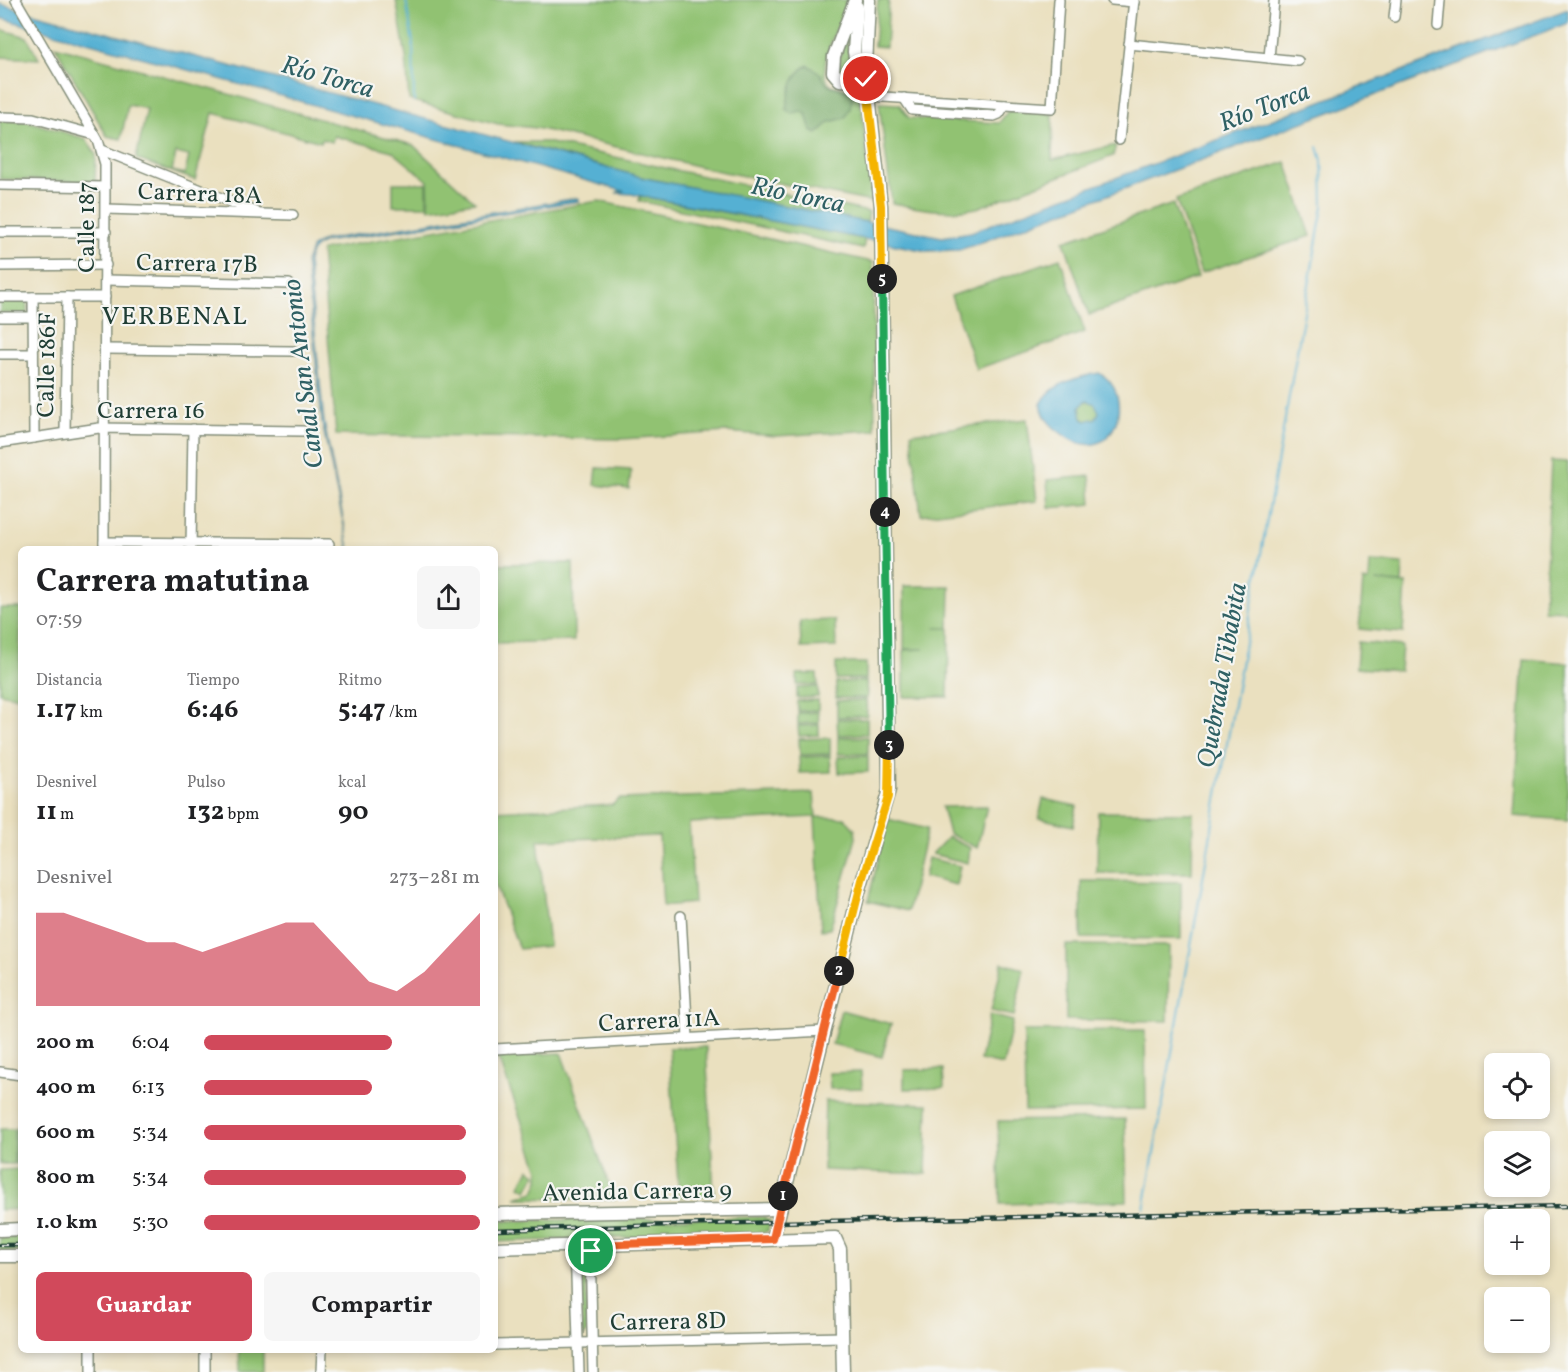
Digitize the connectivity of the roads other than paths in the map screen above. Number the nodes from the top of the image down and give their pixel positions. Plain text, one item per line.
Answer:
1 (856, 0) edge
2 (870, 0) edge
3 (1059, 0) edge
4 (1112, 0) edge
5 (1274, 0) edge
6 (1396, 0) edge
7 (1440, 0) edge
8 (1134, 1) edge
9 (18, 4) edge
10 (1394, 17) dead end
11 (1438, 25) dead end
12 (1130, 44) junction
13 (1269, 58) junction
14 (865, 59) junction
15 (1298, 62) dead end
16 (858, 74) junction
17 (868, 96) junction
18 (0, 117) edge
19 (84, 117) junction
20 (71, 130) junction
21 (95, 135) junction
22 (1119, 140) dead end
23 (102, 150) junction
24 (0, 185) edge
25 (105, 188) junction
26 (106, 209) junction
27 (261, 214) junction
28 (293, 215) dead end
29 (0, 232) edge
30 (106, 232) junction
31 (106, 265) junction
32 (0, 266) edge
33 (105, 280) junction
34 (289, 284) dead end
35 (0, 297) edge
36 (33, 297) junction
37 (67, 297) junction
38 (105, 297) junction
39 (0, 317) edge
40 (33, 317) junction
41 (105, 349) junction
42 (294, 351) dead end
43 (0, 354) edge
44 (33, 354) junction
45 (106, 428) junction
46 (193, 429) junction
47 (303, 431) dead end
48 (65, 432) junction
49 (34, 438) junction
50 (0, 444) edge
51 (330, 544) dead end
52 (104, 546) edge
53 (191, 546) edge
54 (681, 916) dead end
55 (824, 1031) junction
56 (688, 1038) junction
57 (498, 1048) edge
58 (0, 1072) edge
59 (18, 1075) edge
60 (780, 1209) junction
61 (498, 1214) edge
62 (18, 1229) edge
63 (0, 1230) edge
64 (773, 1239) junction
65 (575, 1245) junction
66 (591, 1245) junction
67 (498, 1248) edge
68 (0, 1256) edge
69 (18, 1256) edge
70 (842, 1337) junction
71 (592, 1342) junction
72 (578, 1343) junction
73 (498, 1345) edge
74 (91, 1353) edge
75 (205, 1353) edge
76 (322, 1353) edge
77 (91, 1372) edge
78 (205, 1372) edge
79 (321, 1372) edge
80 (579, 1372) edge
81 (593, 1372) edge
82 (843, 1372) edge

1 - 16 main road
1 - 16 main road
2 - 14 main road
3 - 17 street
4 - 8 street
5 - 13 street
6 - 10 street
7 - 11 street
8 - 12 street
9 - 19 street, Calle 187
12 - 13 street
12 - 22 street
13 - 15 street
14 - 16 main road
14 - 17 main road
16 - 17 main road
17 - 55 main road
18 - 20 street
19 - 20 street
19 - 21 street, Calle 187
20 - 21 street
21 - 23 street, Calle 187
23 - 25 street, Calle 187
23 - 27 street
24 - 25 street, Carrera 18A
25 - 26 street, Calle 187
26 - 27 street, Carrera 18A
26 - 30 street, Calle 187
27 - 28 street, Carrera 18A
29 - 30 street
30 - 31 street, Calle 187
31 - 32 street
31 - 33 street, Calle 187
33 - 34 street, Carrera 17B
33 - 38 street, Calle 187
35 - 36 street
36 - 37 street
36 - 40 street
37 - 38 street
37 - 48 street, Calle 186F
38 - 41 street, Calle 187
39 - 40 street
40 - 44 street
41 - 42 street
41 - 45 street, Calle 187
43 - 44 street
44 - 49 street
45 - 46 street, Carrera 16
45 - 48 street, Carrera 16
45 - 52 street, Calle 187
46 - 47 street, Carrera 16
46 - 53 street
48 - 49 street, Carrera 16
49 - 50 street, Carrera 16
51 - 53 street
52 - 53 street
54 - 56 street
55 - 56 street, Carrera 11A
55 - 60 main road
56 - 57 street, Carrera 11A
58 - 59 street
60 - 61 main road, Avenida Carrera 9
60 - 64 main road
62 - 63 main road
64 - 66 main road
64 - 70 main road
65 - 66 main road
65 - 67 main road
65 - 72 street
66 - 71 street
68 - 69 main road
70 - 71 street, Carrera 8D
70 - 82 main road
71 - 72 street, Carrera 8D
71 - 81 street
72 - 73 street, Carrera 8D
72 - 80 street
74 - 77 street
75 - 78 street
76 - 79 street

